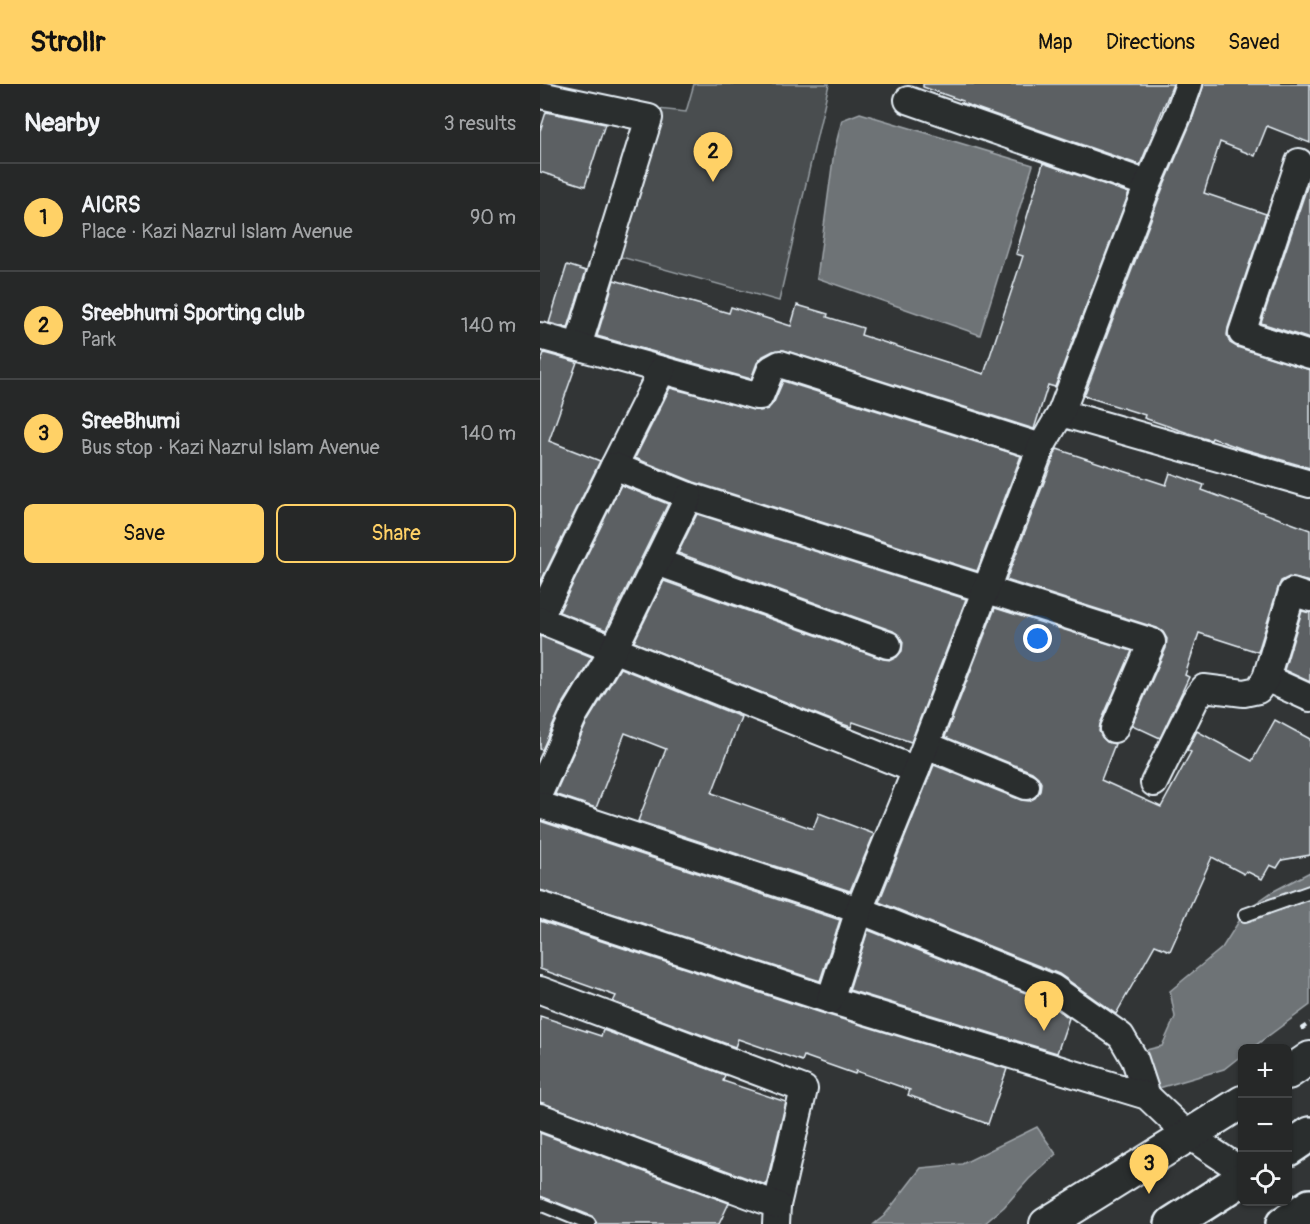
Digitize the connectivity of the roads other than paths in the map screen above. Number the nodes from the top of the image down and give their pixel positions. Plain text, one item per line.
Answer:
1 (1188, 84) edge
2 (540, 94) edge
3 (908, 100) dead end
4 (1299, 162) dead end
5 (1148, 184) junction
6 (540, 336) edge
7 (578, 346) junction
8 (1310, 355) edge
9 (662, 370) junction
10 (1061, 413) junction
11 (1041, 447) junction
12 (614, 466) junction
13 (1310, 484) edge
14 (689, 496) junction
15 (657, 562) junction
16 (985, 590) junction
17 (1310, 598) edge
18 (540, 619) edge
19 (888, 645) dead end
20 (614, 649) junction
21 (1266, 678) junction
22 (1310, 698) edge
23 (1114, 729) dead end
24 (926, 745) junction
25 (916, 770) junction
26 (1154, 783) dead end
27 (1026, 786) dead end
28 (540, 791) edge
29 (540, 805) edge
30 (1310, 892) edge
31 (540, 905) edge
32 (859, 910) junction
33 (1245, 915) dead end
34 (540, 990) edge
35 (830, 1000) junction
36 (1310, 1058) edge
37 (1292, 1070) edge
38 (1147, 1096) junction
39 (1238, 1104) edge
40 (540, 1117) edge
41 (1310, 1134) edge
42 (1188, 1135) junction
43 (1292, 1146) edge
44 (1238, 1168) edge
45 (1238, 1182) edge
46 (540, 1204) edge
47 (1310, 1206) edge
48 (776, 1214) edge
49 (589, 1224) edge
50 (1046, 1224) edge
51 (1172, 1224) edge
52 (1283, 1224) edge

1 - 5 street
2 - 7 street
3 - 5 street
4 - 8 street
5 - 10 street
6 - 7 street
7 - 9 street
9 - 11 street
9 - 12 street
10 - 11 street
10 - 13 street
11 - 16 street
12 - 14 street
12 - 18 street
14 - 15 street
14 - 16 street
15 - 19 street
15 - 20 street
16 - 23 street
16 - 24 street
17 - 21 street
18 - 20 street
20 - 25 street
20 - 28 street
21 - 22 street
21 - 26 street
24 - 25 street
24 - 27 street
25 - 32 street
29 - 32 street
30 - 33 lane
31 - 35 street
32 - 35 street
32 - 38 street
34 - 48 street
35 - 38 street
36 - 37 street
38 - 42 street
39 - 42 street
40 - 48 street
41 - 43 main road
42 - 44 street
42 - 50 street
45 - 51 main road
46 - 49 lane
47 - 52 main road

